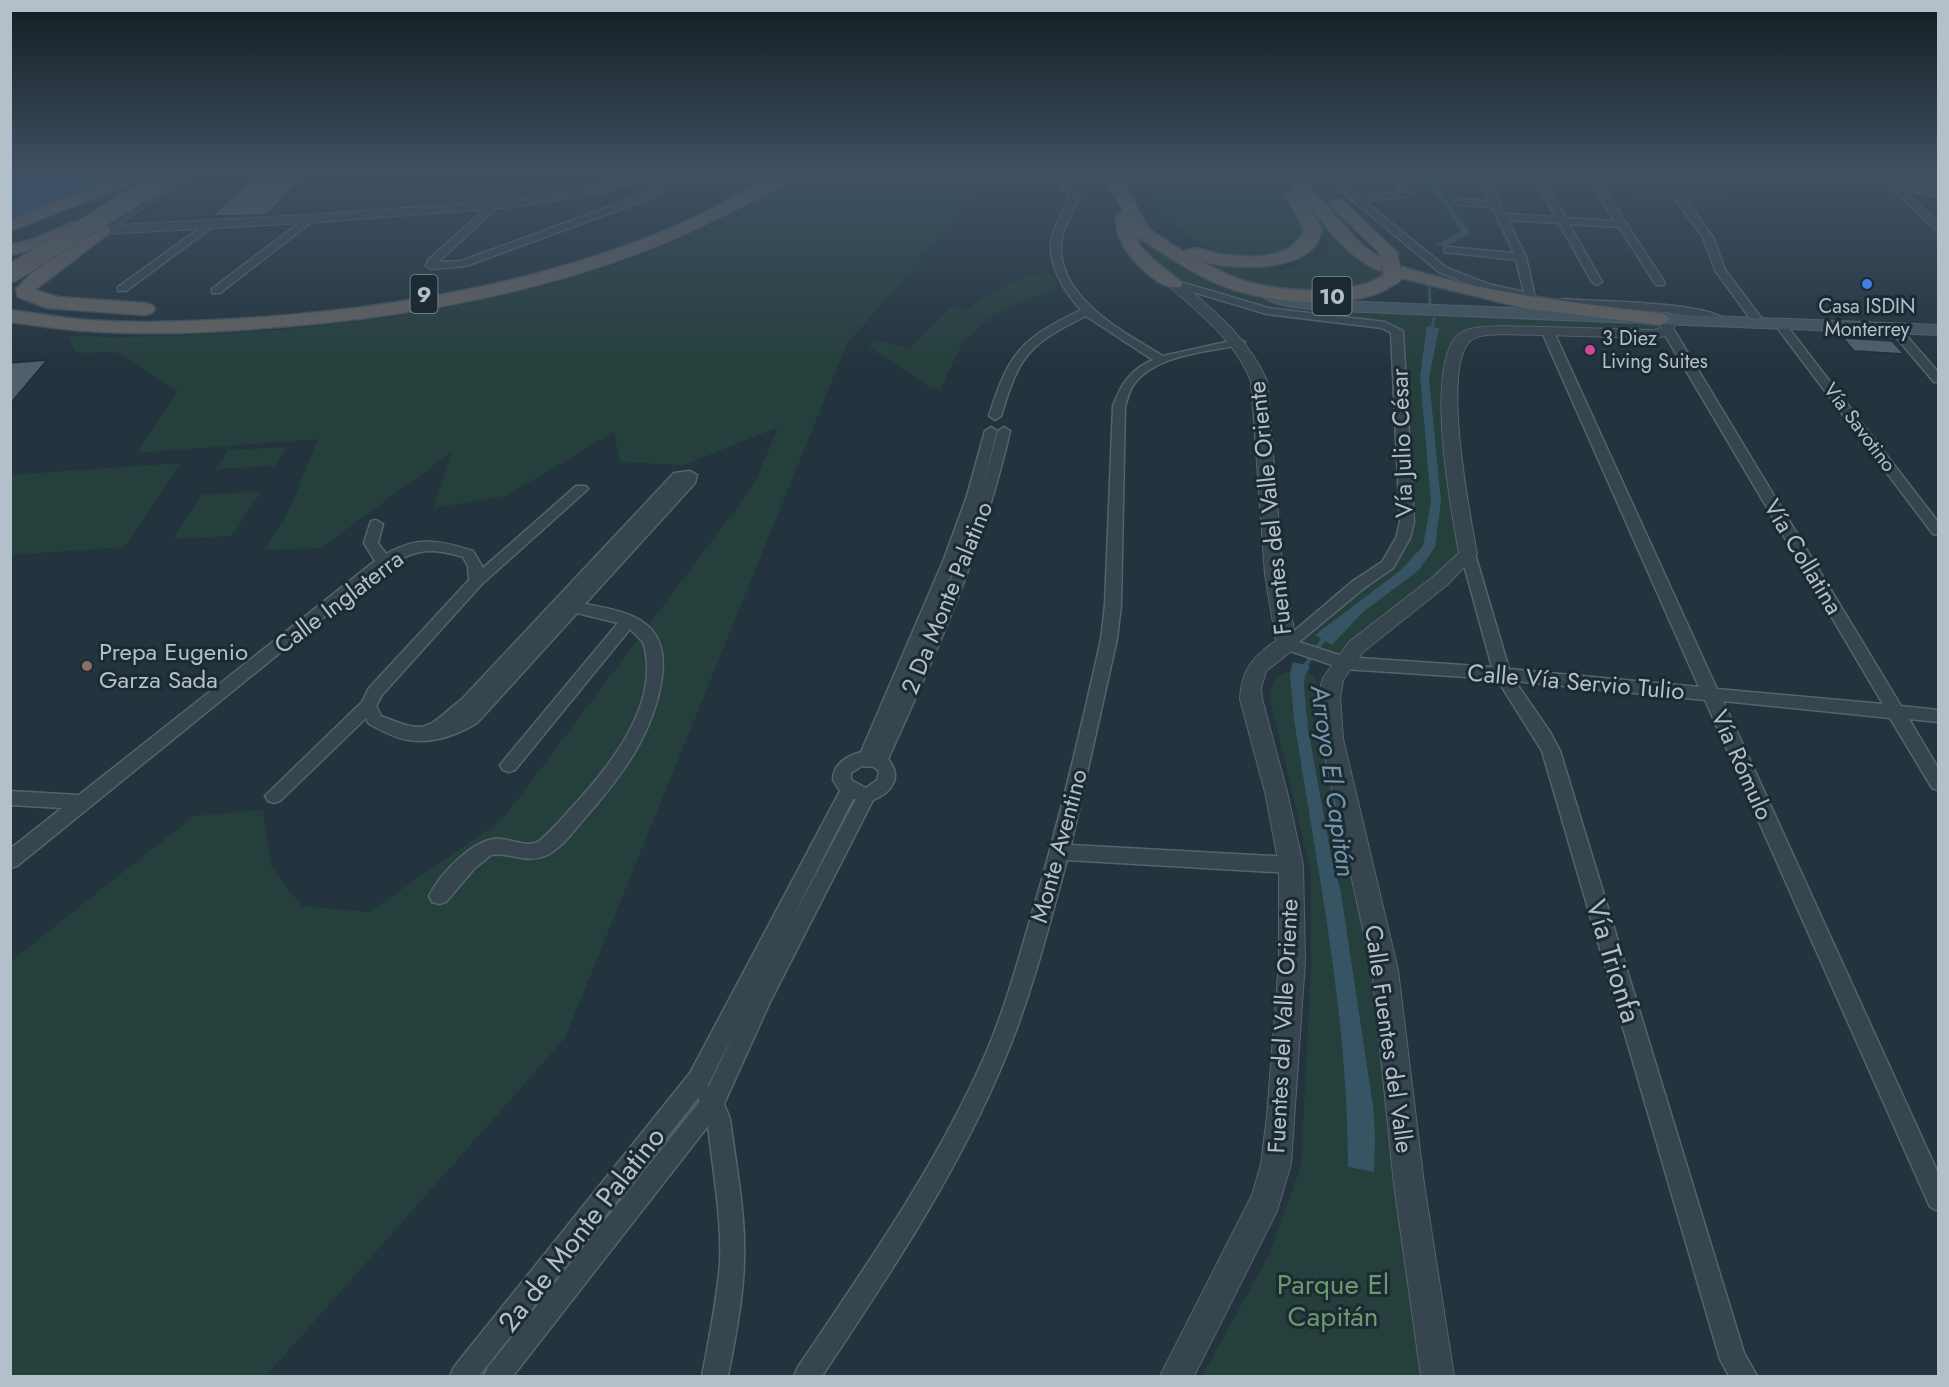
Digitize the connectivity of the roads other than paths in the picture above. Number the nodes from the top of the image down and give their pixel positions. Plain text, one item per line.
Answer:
1 (49, 238) edge
2 (59, 238) edge
3 (68, 238) edge
4 (85, 238) edge
5 (91, 238) edge
6 (193, 238) edge
7 (286, 238) edge
8 (459, 238) edge
9 (535, 238) edge
10 (634, 238) edge
11 (662, 238) edge
12 (1058, 238) edge
13 (1129, 238) edge
14 (1151, 238) edge
15 (1166, 238) edge
16 (1311, 238) edge
17 (1346, 238) edge
18 (1374, 238) edge
19 (1402, 238) edge
20 (1513, 238) edge
21 (1573, 238) edge
22 (1631, 238) edge
23 (1708, 238) edge
24 (37, 244) junction
25 (10, 250) edge
26 (1448, 250) dead end
27 (1521, 257) junction
28 (10, 258) edge
29 (35, 269) junction
30 (10, 274) edge
31 (10, 282) edge
32 (1597, 282) dead end
33 (1174, 283) junction
34 (1659, 283) dead end
35 (122, 289) dead end
36 (216, 291) dead end
37 (1266, 293) junction
38 (1214, 295) junction
39 (1530, 297) junction
40 (10, 300) edge
41 (58, 303) junction
42 (1196, 303) junction
43 (350, 304) junction
44 (10, 314) edge
45 (1090, 314) junction
46 (1722, 321) junction
47 (1665, 323) junction
48 (1759, 323) junction
49 (10, 324) edge
50 (1780, 324) junction
51 (93, 326) junction
52 (1894, 328) junction
53 (1547, 330) junction
54 (1938, 330) edge
55 (1239, 342) junction
56 (1161, 360) junction
57 (1938, 379) edge
58 (581, 489) dead end
59 (376, 524) dead end
60 (1938, 531) edge
61 (1468, 554) junction
62 (383, 562) junction
63 (477, 581) junction
64 (573, 607) junction
65 (628, 621) junction
66 (1287, 644) junction
67 (1344, 663) junction
68 (1502, 674) junction
69 (1710, 695) junction
70 (368, 706) junction
71 (1896, 712) junction
72 (1938, 716) edge
73 (431, 734) junction
74 (873, 760) junction
75 (509, 765) dead end
76 (1938, 783) edge
77 (858, 793) junction
78 (274, 796) dead end
79 (10, 798) edge
80 (84, 802) junction
81 (1061, 852) junction
82 (10, 860) edge
83 (1291, 865) junction
84 (439, 896) dead end
85 (698, 1081) junction
86 (713, 1102) junction
87 (1938, 1199) edge
88 (464, 1377) edge
89 (497, 1377) edge
90 (715, 1377) edge
91 (807, 1377) edge
92 (1177, 1377) edge
93 (1437, 1377) edge
94 (1744, 1377) edge

1 - 24 highway
2 - 24 street
3 - 30 highway, bridge
4 - 29 highway
5 - 41 highway
6 - 35 street
7 - 36 street
8 - 9 street
10 - 43 highway, 9
11 - 51 highway, 9
12 - 45 street
13 - 33 highway
14 - 37 highway
15 - 16 highway
17 - 47 highway
18 - 37 highway, 10
19 - 39 street
20 - 27 street
21 - 32 street
22 - 34 street
23 - 48 street
24 - 25 highway
26 - 27 street
27 - 39 street
28 - 29 highway
29 - 31 highway
33 - 38 street
33 - 42 street, Fuentes del Valle Oriente
37 - 47 main road
38 - 42 street
38 - 66 street, Vía Julio César
39 - 46 street
40 - 41 highway, 9
41 - 43 highway, 9
42 - 55 street, Fuentes del Valle Oriente
43 - 44 highway
44 - 51 highway, 9
45 - 56 street
45 - 74 street, 2 Da Monte Palatino
46 - 47 main road
46 - 48 main road
47 - 53 street
47 - 71 street, Vía Collatina
48 - 50 main road
49 - 51 highway
50 - 52 main road
50 - 60 street, Vía Savotino
52 - 54 main road
52 - 57 street
53 - 61 street
53 - 69 street, Vía Rómulo
55 - 56 street, Monte Aventino
55 - 66 street, Fuentes del Valle Oriente
56 - 81 street, Monte Aventino
58 - 63 street
59 - 62 street
61 - 67 street, Calle Fuentes del Valle
61 - 68 street, Vía Trionfa
62 - 63 street, Calle Inglaterra
62 - 80 street, Calle Inglaterra
63 - 70 street
64 - 65 street
64 - 73 street
64 - 73 street
65 - 75 street
65 - 84 street
66 - 67 street, Calle Vía Servio Tulio
66 - 83 street, Fuentes del Valle Oriente
67 - 68 street, Calle Vía Servio Tulio
67 - 93 street, Calle Fuentes del Valle
68 - 69 street, Calle Vía Servio Tulio
68 - 94 street, Vía Trionfa
69 - 71 street, Calle Vía Servio Tulio
69 - 87 street, Vía Rómulo
70 - 73 street
70 - 78 street
71 - 72 street, Calle Vía Servio Tulio
71 - 76 street, Vía Collatina
74 - 77 street
74 - 77 street
77 - 85 street
77 - 86 street
79 - 80 street
80 - 82 street, Calle Inglaterra
81 - 83 street
81 - 91 street, Monte Aventino
83 - 92 street, Fuentes del Valle Oriente
85 - 86 street
85 - 88 street, 2a de Monte Palatino
86 - 89 street, 2a de Monte Palatino
86 - 90 street

